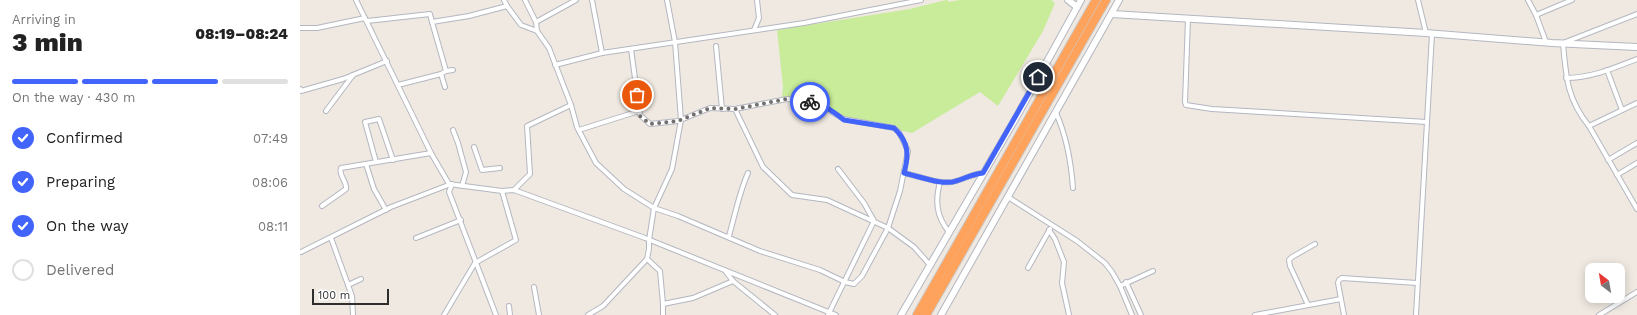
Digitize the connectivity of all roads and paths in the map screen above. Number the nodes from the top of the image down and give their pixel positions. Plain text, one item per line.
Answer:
1 (356, 0) edge
2 (504, 0) edge
3 (525, 0) edge
4 (576, 0) edge
5 (592, 0) edge
6 (666, 0) edge
7 (757, 0) edge
8 (921, 0) edge
9 (1068, 0) edge
10 (1081, 0) edge
11 (1096, 0) edge
12 (1106, 0) edge
13 (1119, 0) edge
14 (1418, 0) edge
15 (1528, 0) edge
16 (1572, 0) edge
17 (905, 2) edge
18 (507, 6) junction
19 (1077, 7) junction
20 (1112, 14) junction
21 (1637, 14) edge
22 (1536, 15) junction
23 (1188, 19) junction
24 (366, 20) junction
25 (432, 22) junction
26 (536, 22) junction
27 (300, 28) edge
28 (754, 30) junction
29 (537, 31) junction
30 (1429, 34) junction
31 (675, 42) junction
32 (1546, 42) junction
33 (1563, 43) junction
34 (716, 46) dead end
35 (1637, 47) edge
36 (631, 49) junction
37 (602, 53) junction
38 (1637, 59) edge
39 (387, 61) junction
40 (554, 65) junction
41 (453, 70) dead end
42 (1607, 70) junction
43 (446, 71) junction
44 (441, 74) junction
45 (353, 75) junction
46 (1566, 78) junction
47 (398, 85) junction
48 (445, 87) dead end
49 (300, 90) edge
50 (1637, 103) edge
51 (571, 105) junction
52 (722, 109) junction
53 (735, 109) junction
54 (1622, 110) junction
55 (326, 111) dead end
56 (639, 111) junction
57 (1056, 113) junction
58 (681, 120) junction
59 (1427, 122) junction
60 (1589, 126) junction
61 (453, 130) dead end
62 (579, 130) junction
63 (1637, 142) edge
64 (474, 147) dead end
65 (431, 153) junction
66 (393, 160) junction
67 (1608, 160) junction
68 (376, 162) junction
69 (1637, 163) edge
70 (366, 164) junction
71 (500, 168) dead end
72 (838, 169) dead end
73 (748, 173) dead end
74 (904, 173) junction
75 (983, 173) junction
76 (1617, 175) junction
77 (940, 182) junction
78 (452, 184) junction
79 (462, 186) junction
80 (1073, 188) dead end
81 (514, 190) junction
82 (502, 191) junction
83 (1008, 197) junction
84 (322, 206) dead end
85 (1637, 207) edge
86 (654, 208) junction
87 (386, 210) junction
88 (461, 220) junction
89 (874, 221) junction
90 (1051, 225) junction
91 (888, 228) junction
92 (1049, 230) junction
93 (949, 232) junction
94 (729, 236) junction
95 (331, 238) junction
96 (416, 238) dead end
97 (649, 240) junction
98 (1315, 244) dead end
99 (301, 252) dead end
100 (647, 259) junction
101 (475, 263) junction
102 (930, 265) junction
103 (1028, 268) dead end
104 (1153, 271) dead end
105 (726, 272) junction
106 (361, 279) dead end
107 (733, 281) junction
108 (845, 282) junction
109 (1126, 282) junction
110 (1417, 283) junction
111 (348, 286) junction
112 (1120, 286) junction
113 (534, 287) dead end
114 (1637, 292) edge
115 (1341, 299) junction
116 (664, 304) junction
117 (1308, 305) junction
118 (509, 306) dead end
119 (828, 314) edge
120 (353, 315) edge
121 (444, 315) edge
122 (496, 315) edge
123 (510, 315) edge
124 (539, 315) edge
125 (588, 315) edge
126 (663, 315) edge
127 (775, 315) edge
128 (836, 315) edge
129 (901, 315) edge
130 (917, 315) edge
131 (926, 315) edge
132 (941, 315) edge
133 (1069, 315) edge
134 (1132, 315) edge
135 (1141, 315) edge
136 (1255, 315) edge
137 (1344, 315) edge
138 (1416, 315) edge
139 (1599, 315) edge

1 - 24 street
2 - 18 street
3 - 26 street
4 - 26 street
5 - 37 street
6 - 31 street
7 - 28 street
8 - 17 street
9 - 19 street
10 - 19 street
11 - 130 highway
12 - 131 highway
13 - 20 street
14 - 30 street
15 - 22 street
16 - 22 street
17 - 28 street
18 - 25 street
18 - 29 street
19 - 75 street
20 - 23 street
20 - 57 street
21 - 33 street
22 - 32 street
23 - 30 street
23 - 59 street
24 - 25 street
24 - 27 street
24 - 39 street
25 - 43 street
26 - 29 street
28 - 31 street
29 - 40 street
30 - 32 street
30 - 59 street
31 - 36 street
31 - 58 street
32 - 33 street
33 - 35 street
33 - 46 street
34 - 52 street
36 - 37 street
36 - 56 street
37 - 40 street
38 - 42 street
39 - 45 street
39 - 47 street
40 - 51 street
41 - 43 street
42 - 46 street
42 - 54 street
43 - 44 street
44 - 47 street
44 - 48 street
45 - 49 street
45 - 55 street
46 - 60 street
47 - 65 street
50 - 54 street
51 - 62 street
51 - 81 street
52 - 53 street
52 - 58 street
53 - 74 street
53 - 89 street
54 - 60 street
56 - 58 street
56 - 62 street
57 - 80 street
57 - 83 street
58 - 86 street
59 - 110 street
60 - 67 street
61 - 79 street
62 - 86 street
63 - 67 street
64 - 71 street
65 - 66 street
65 - 78 street
66 - 68 street
66 - 68 street
67 - 76 street
68 - 70 street
69 - 76 street
70 - 84 street
70 - 87 street
72 - 89 street
73 - 94 street
74 - 77 street
74 - 91 street
75 - 77 street
75 - 93 street
76 - 85 street
77 - 93 street
78 - 79 street
78 - 87 street
78 - 88 street
79 - 82 street
81 - 82 street
81 - 97 street
82 - 101 street
83 - 90 street
83 - 132 street
86 - 94 street
86 - 97 street
87 - 95 street
88 - 96 street
88 - 101 street
89 - 91 street
89 - 108 street
90 - 92 street
90 - 112 street
91 - 102 street
91 - 108 street
92 - 103 street
92 - 133 street
93 - 102 street
94 - 108 street
95 - 99 street
95 - 111 street
97 - 100 street
97 - 105 street
98 - 117 street
100 - 116 street
100 - 125 street
101 - 121 street
101 - 122 street
102 - 129 street
104 - 109 street
105 - 107 street
105 - 119 street
106 - 111 street
107 - 116 street
107 - 127 street
108 - 119 street
109 - 112 street
109 - 135 street
110 - 115 street
110 - 138 street
111 - 120 street
112 - 134 street
113 - 124 street
114 - 139 street
115 - 117 street
115 - 137 street
116 - 126 street
117 - 136 street
118 - 123 street
119 - 128 street

